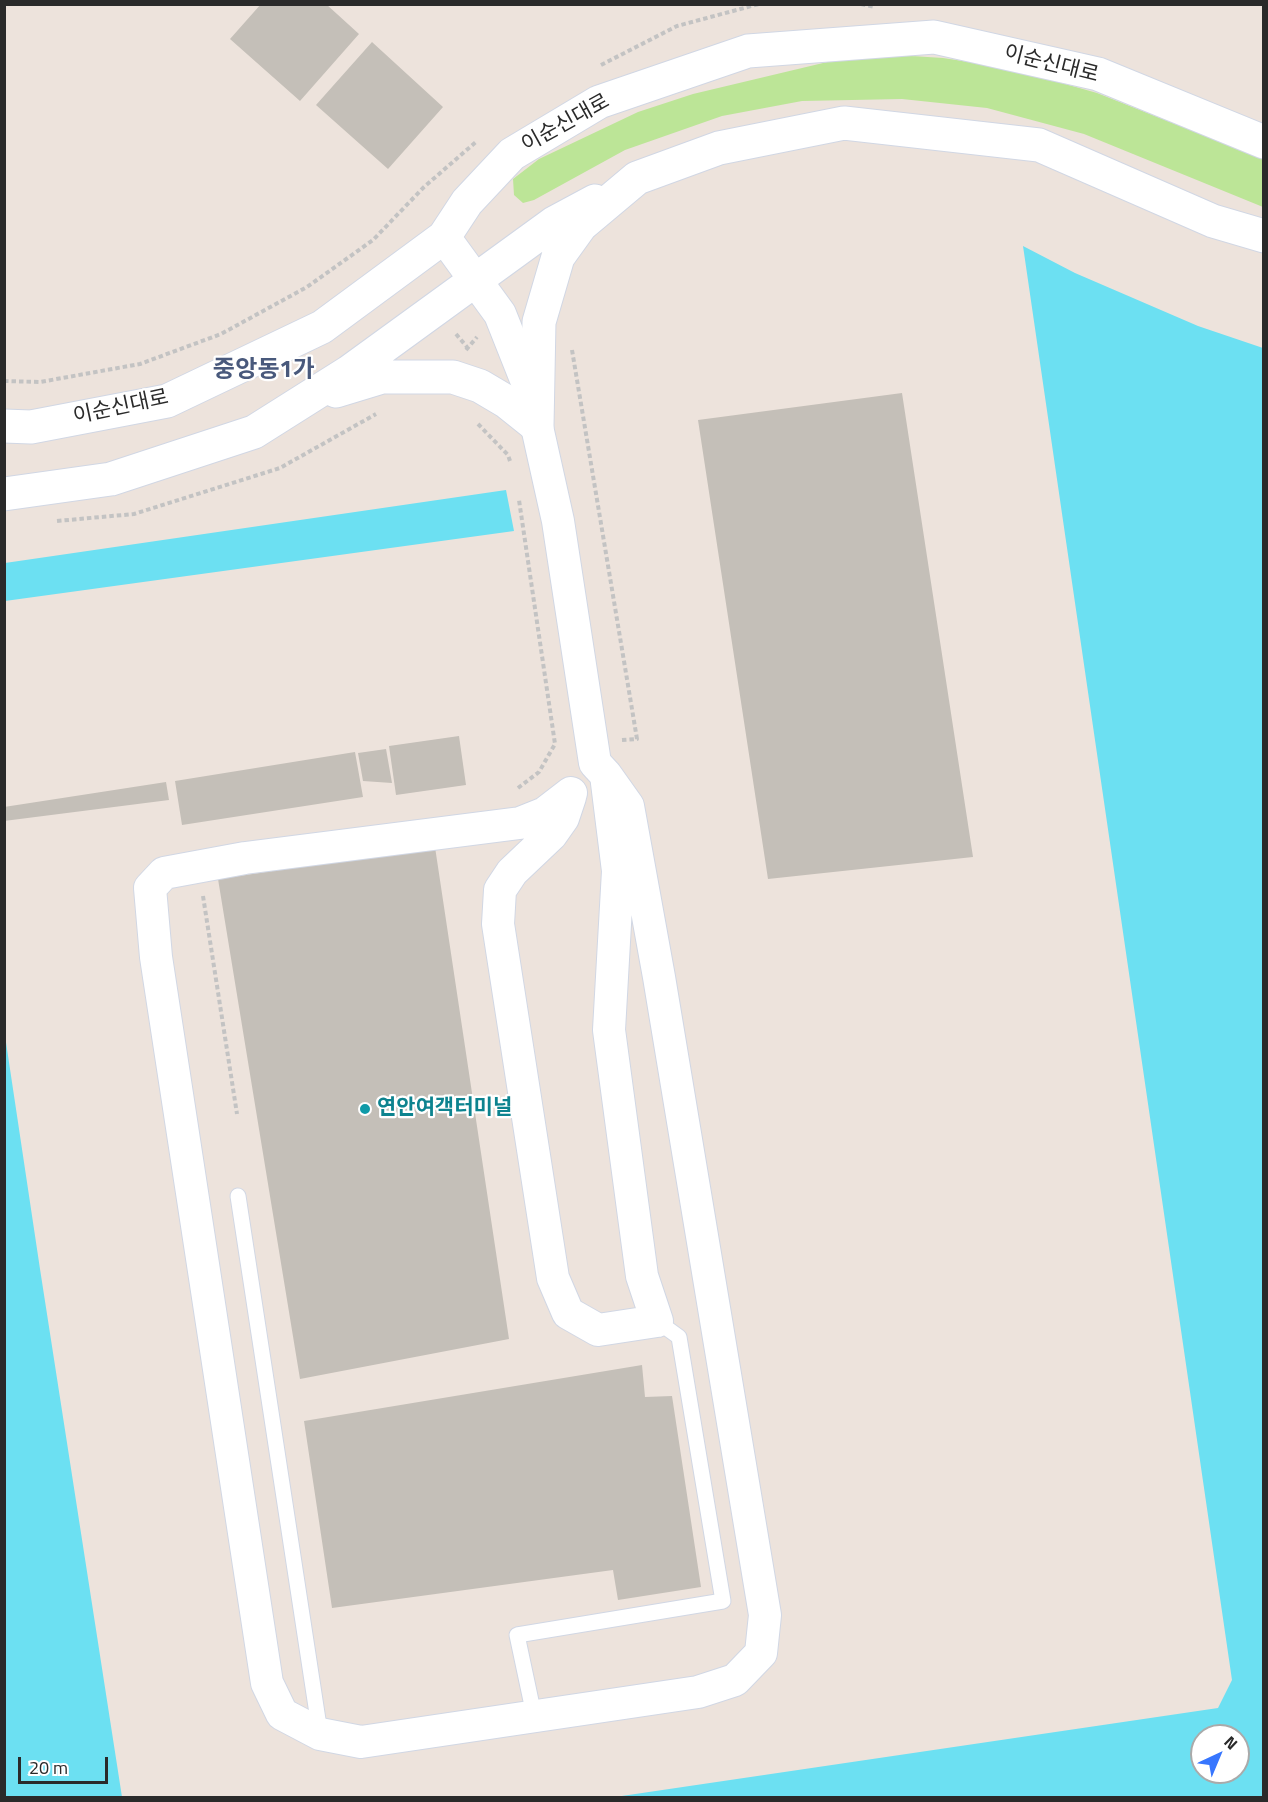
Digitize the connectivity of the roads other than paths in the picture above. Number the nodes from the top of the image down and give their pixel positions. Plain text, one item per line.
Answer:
1 (1263, 142) edge
2 (637, 178) junction
3 (1263, 236) edge
4 (444, 237) junction
5 (474, 279) junction
6 (300, 403) junction
7 (4, 426) edge
8 (537, 426) junction
9 (4, 494) edge
10 (597, 760) junction
11 (571, 793) junction
12 (238, 1196) dead end
13 (657, 1321) junction
14 (534, 1715) junction
15 (320, 1734) junction

1 - 4 street, 이순신대로
2 - 3 street
2 - 5 street
2 - 8 street
4 - 5 street
4 - 7 street, 이순신대로
5 - 6 street
5 - 8 street
6 - 8 street
6 - 9 street
8 - 10 street
10 - 11 street
10 - 13 street
10 - 14 street
11 - 13 street
11 - 15 street
12 - 15 lane
13 - 14 lane
14 - 15 street

